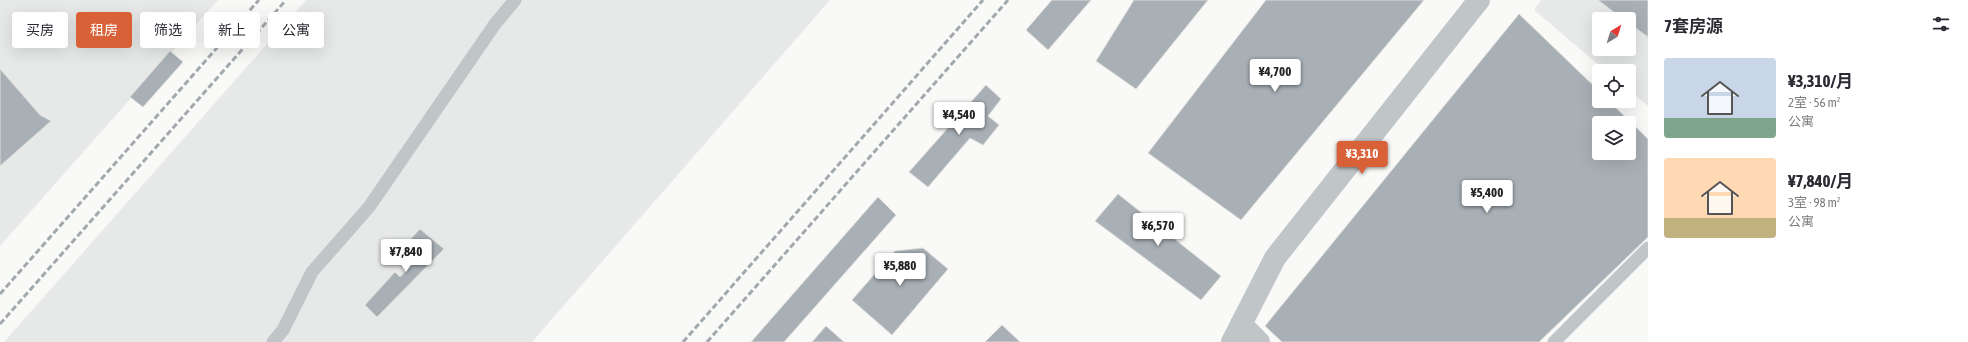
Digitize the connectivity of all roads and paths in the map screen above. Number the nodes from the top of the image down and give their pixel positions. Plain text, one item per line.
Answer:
1 (515, 0) edge
2 (1479, 0) edge
3 (1648, 248) edge
4 (1236, 333) edge
5 (273, 342) edge
6 (1259, 342) edge
7 (1554, 342) edge

1 - 5 lane
2 - 4 street
3 - 7 lane
4 - 6 street

